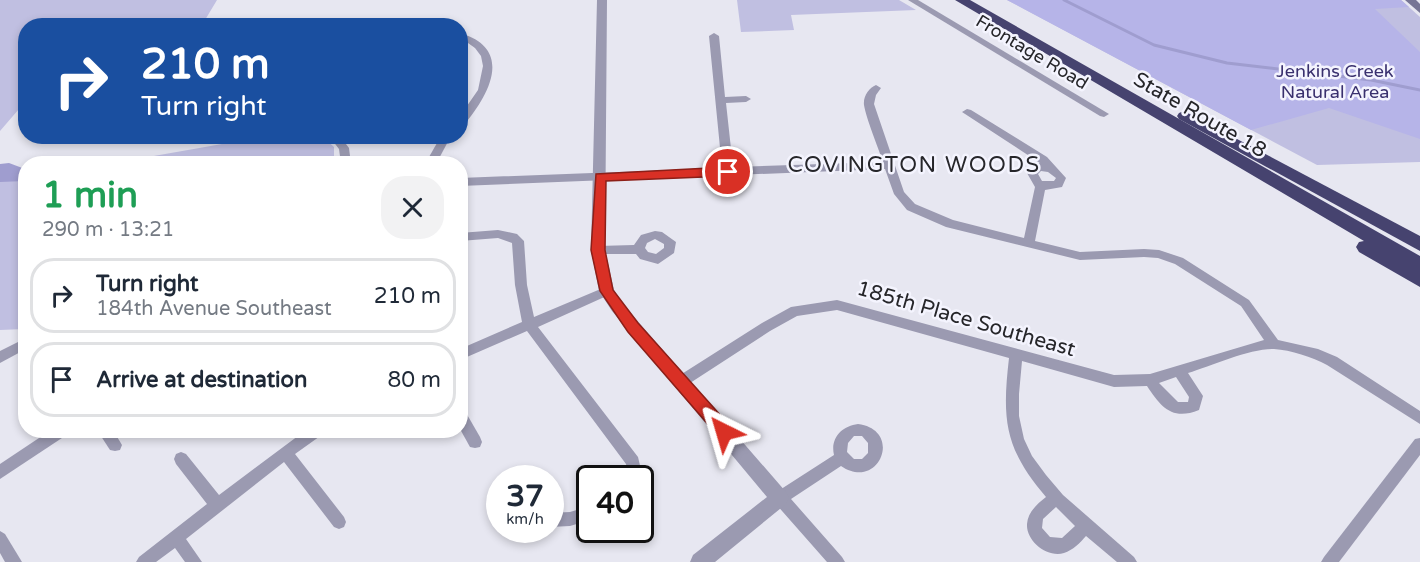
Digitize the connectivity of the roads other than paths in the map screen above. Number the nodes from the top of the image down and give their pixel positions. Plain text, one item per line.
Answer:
1 (602, 0) edge
2 (912, 0) edge
3 (962, 0) edge
4 (974, 0) edge
5 (1410, 0) edge
6 (1420, 10) edge
7 (714, 36) dead end
8 (468, 39) edge
9 (1094, 77) junction
10 (876, 88) dead end
11 (746, 99) dead end
12 (721, 100) junction
13 (967, 112) dead end
14 (468, 114) edge
15 (1104, 114) dead end
16 (888, 165) junction
17 (1053, 170) junction
18 (728, 172) junction
19 (600, 177) junction
20 (468, 182) edge
21 (1041, 185) junction
22 (468, 237) edge
23 (1029, 242) junction
24 (1420, 242) edge
25 (639, 249) dead end
26 (598, 250) junction
27 (1420, 264) edge
28 (1420, 280) edge
29 (607, 291) junction
30 (529, 324) junction
31 (1274, 344) junction
32 (18, 347) edge
33 (468, 351) edge
34 (1016, 356) junction
35 (0, 358) edge
36 (1179, 371) junction
37 (1150, 380) junction
38 (682, 381) junction
39 (1420, 418) edge
40 (468, 430) edge
41 (51, 438) edge
42 (110, 438) edge
43 (307, 438) edge
44 (475, 442) dead end
45 (1420, 444) edge
46 (115, 445) dead end
47 (285, 453) junction
48 (843, 457) dead end
49 (181, 459) dead end
50 (633, 465) edge
51 (0, 472) edge
52 (1057, 497) junction
53 (780, 498) junction
54 (217, 505) junction
55 (339, 522) dead end
56 (1087, 524) junction
57 (176, 537) junction
58 (0, 539) edge
59 (14, 562) edge
60 (144, 562) edge
61 (194, 562) edge
62 (700, 562) edge
63 (837, 562) edge
64 (1128, 562) edge
65 (1329, 562) edge

1 - 19 street
2 - 15 street, Frontage Road
3 - 9 highway, State Route 18
4 - 24 highway, State Route 18
5 - 6 main road
7 - 12 street
8 - 14 street
9 - 27 highway, State Route 18
9 - 28 highway
10 - 16 street
11 - 12 street
12 - 18 street
13 - 17 street
16 - 18 street
16 - 23 street
17 - 21 street
17 - 21 street
18 - 19 street
19 - 20 street
19 - 26 street
21 - 23 street
22 - 30 street
23 - 31 street
25 - 26 street
26 - 29 street
29 - 30 street
29 - 38 street
30 - 33 street
30 - 50 street
31 - 36 street, 185th Place Southeast
31 - 39 street
32 - 35 street
34 - 37 street, 185th Place Southeast
34 - 38 street, 185th Place Southeast
34 - 52 street
36 - 37 street, 185th Place Southeast
36 - 37 street
38 - 53 street
40 - 44 street
41 - 51 street
42 - 46 street
43 - 47 street
45 - 65 street
47 - 54 street
47 - 55 street
48 - 53 street
49 - 54 street
52 - 56 street
52 - 56 street
53 - 62 street
53 - 63 street
54 - 57 street
56 - 64 street
57 - 60 street
57 - 61 street
58 - 59 street

